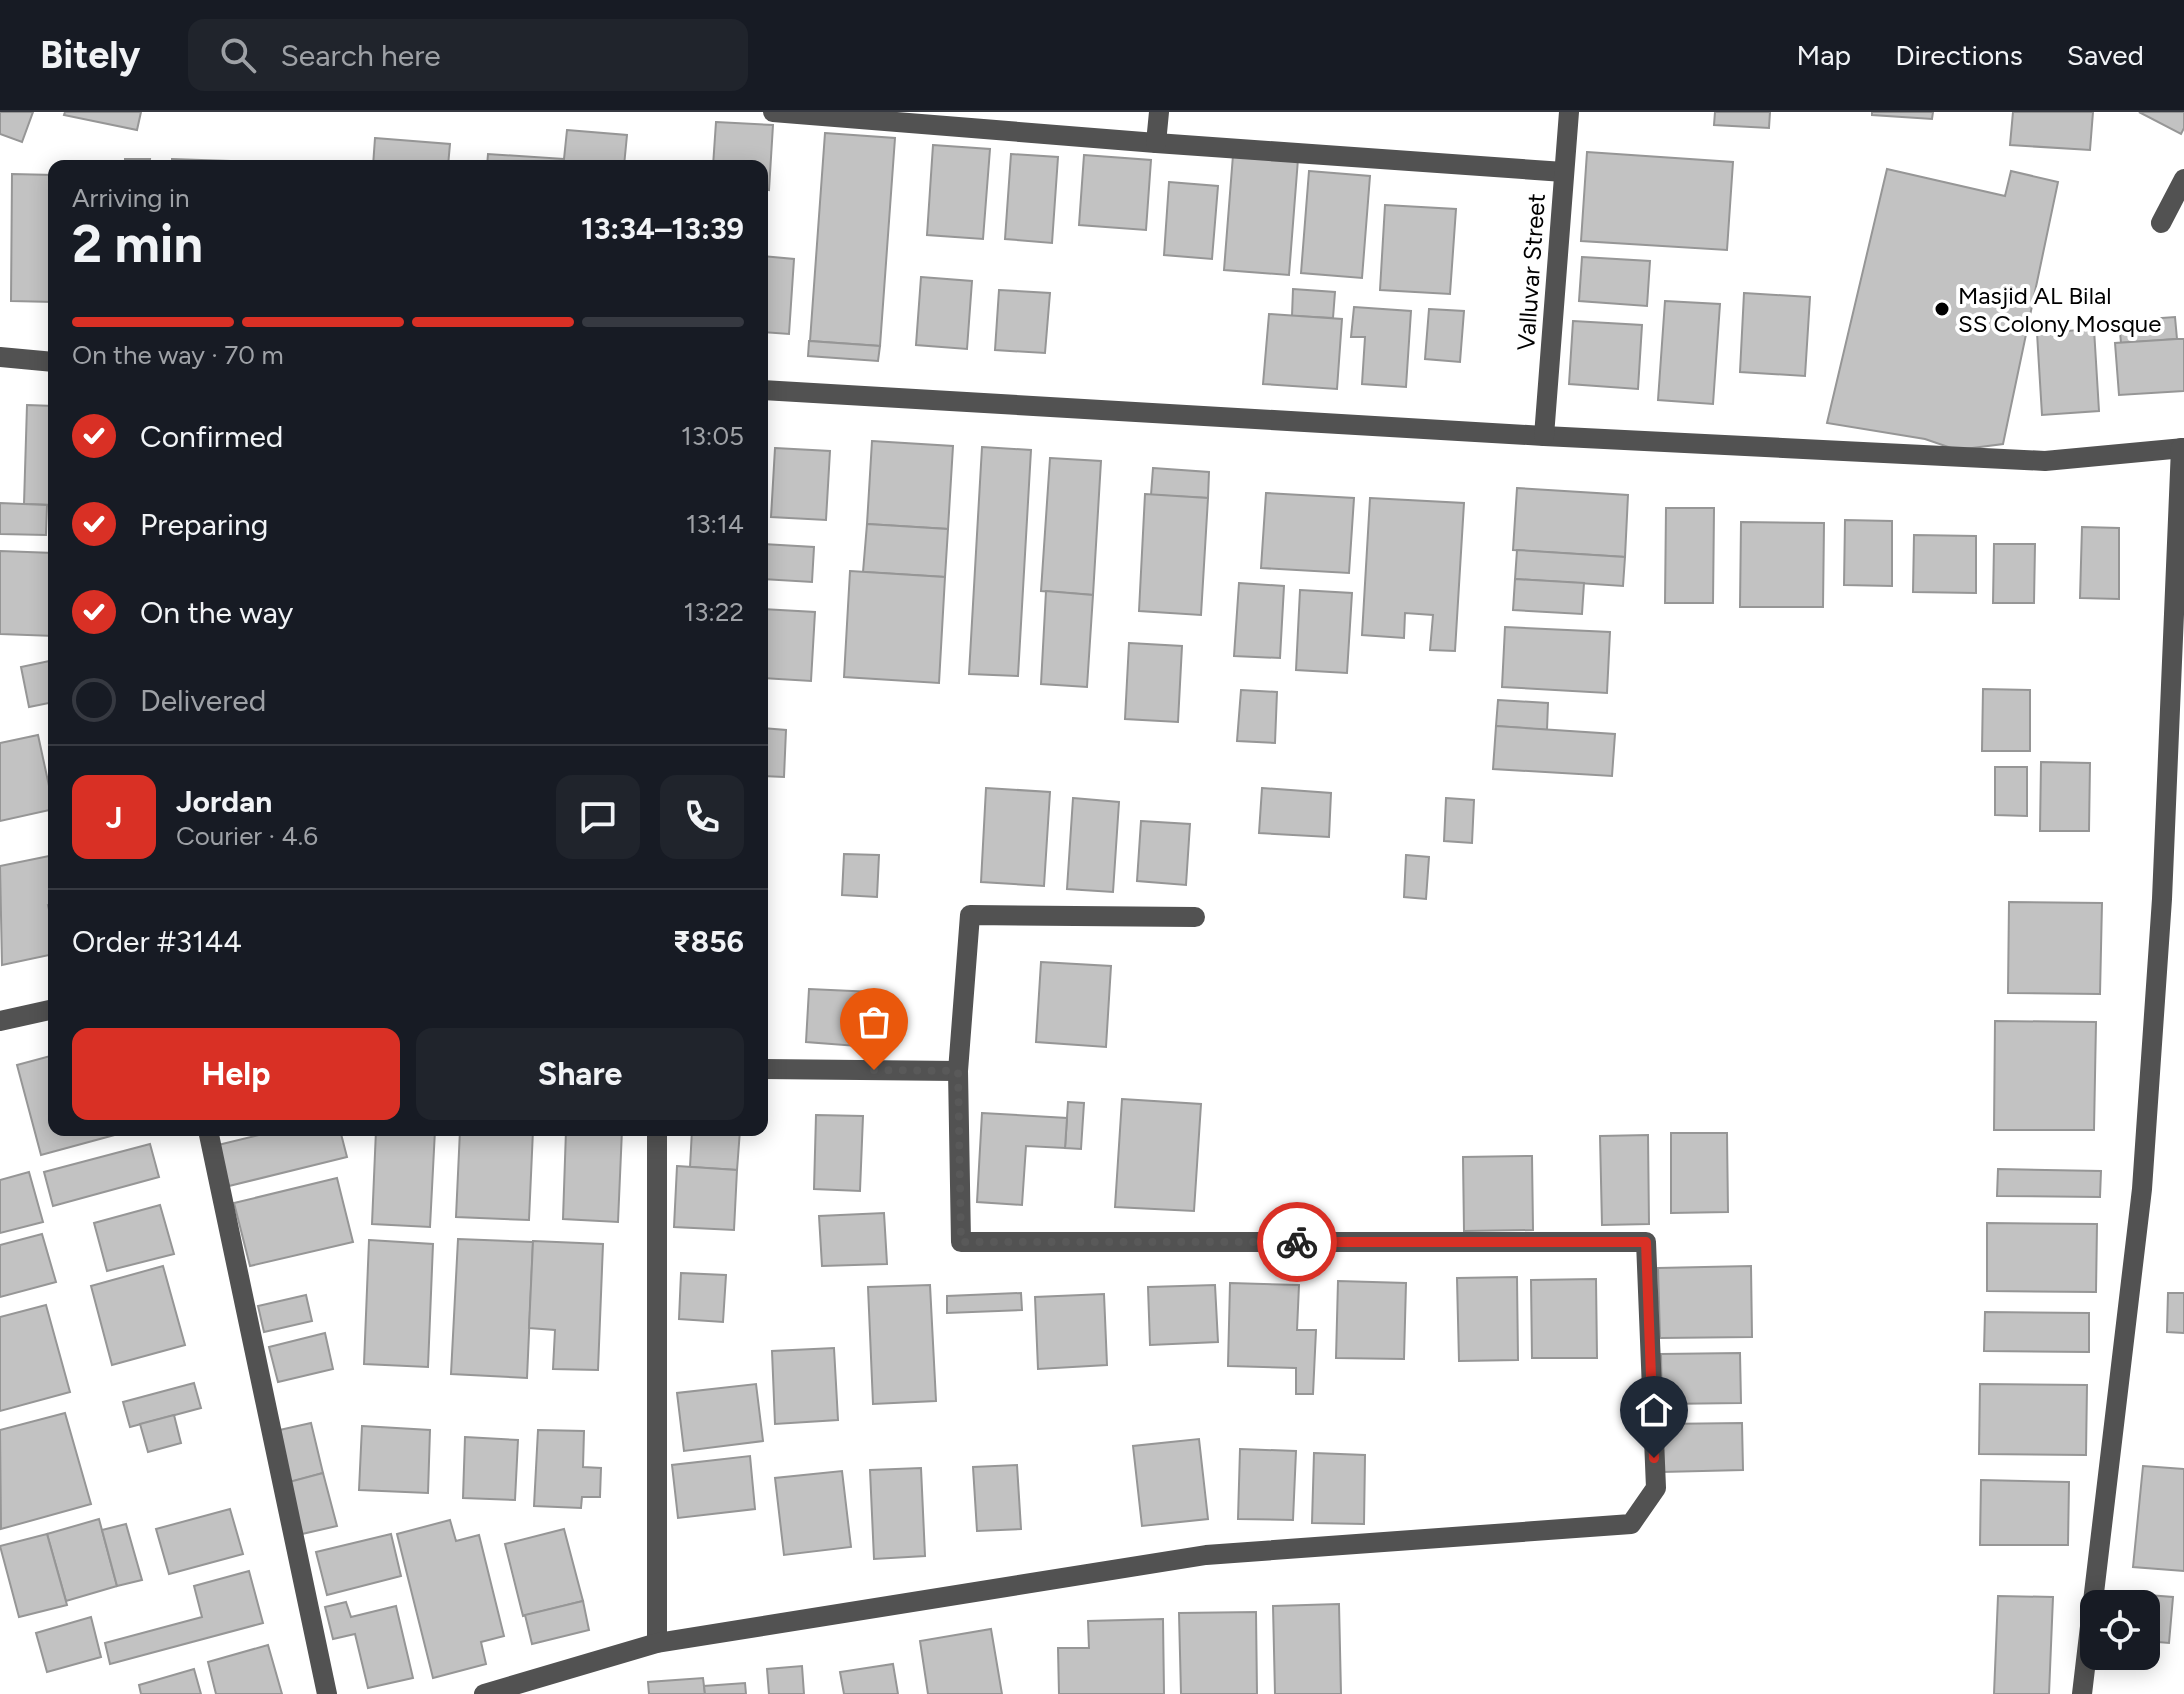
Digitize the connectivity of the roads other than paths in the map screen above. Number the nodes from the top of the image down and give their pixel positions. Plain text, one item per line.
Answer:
1 (773, 112) edge
2 (1159, 112) edge
3 (1569, 112) edge
4 (1156, 143) junction
5 (1564, 172) junction
6 (2184, 179) edge
7 (2161, 223) dead end
8 (0, 357) edge
9 (48, 361) edge
10 (768, 390) edge
11 (1544, 436) junction
12 (2182, 448) edge
13 (1195, 917) dead end
14 (48, 1010) edge
15 (0, 1021) edge
16 (768, 1069) edge
17 (958, 1071) junction
18 (209, 1136) edge
19 (657, 1136) edge
20 (657, 1643) junction
21 (327, 1694) edge
22 (484, 1694) edge
23 (2082, 1694) edge

1 - 4 street
2 - 4 street
3 - 5 street, Valluvar Street
4 - 5 street
5 - 11 street, Valluvar Street
6 - 7 street
8 - 9 street
10 - 11 street
11 - 12 street
12 - 23 street
13 - 17 street
14 - 15 street
16 - 17 street
17 - 20 street
18 - 21 street
19 - 20 street
20 - 22 street

